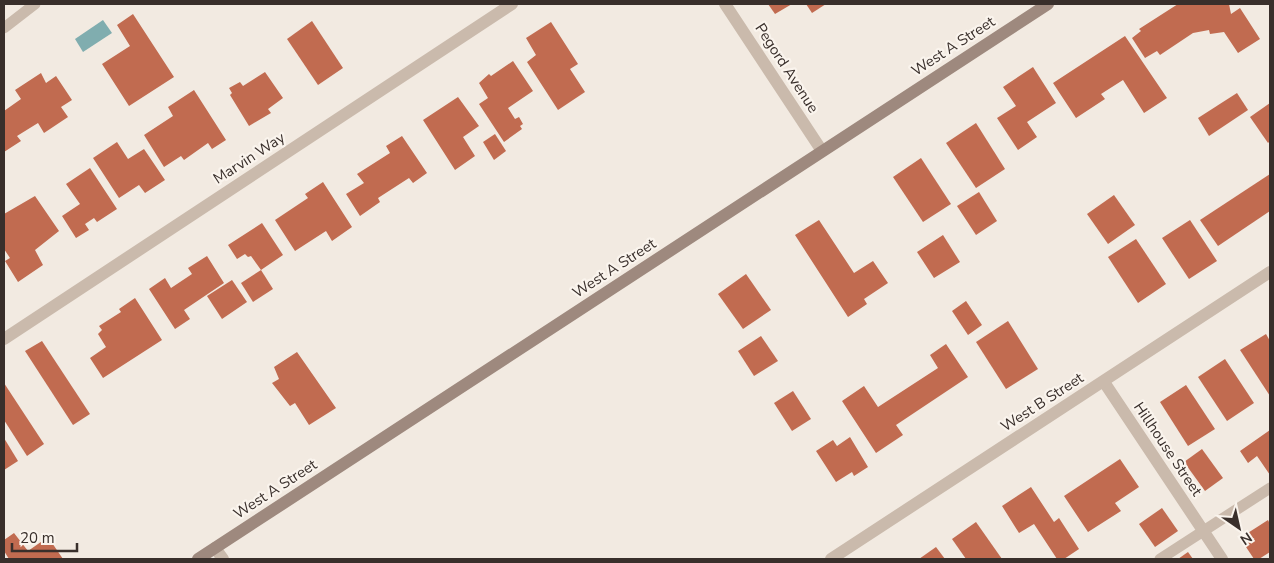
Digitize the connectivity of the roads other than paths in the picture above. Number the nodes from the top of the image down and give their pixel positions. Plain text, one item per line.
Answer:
1 (35, 4) edge
2 (512, 4) edge
3 (725, 4) edge
4 (1048, 4) edge
5 (4, 28) edge
6 (822, 151) junction
7 (1270, 272) edge
8 (4, 339) edge
9 (1104, 382) junction
10 (1270, 488) edge
11 (1203, 531) junction
12 (215, 548) junction
13 (198, 559) edge
14 (222, 559) edge
15 (831, 559) edge
16 (1160, 559) edge
17 (1222, 559) edge

1 - 5 lane
2 - 8 street, Marvin Way
3 - 6 street, Pegord Avenue
4 - 6 main road, West A Street
6 - 12 main road, West A Street
7 - 9 street, West B Street
9 - 11 street, Hillhouse Street
9 - 15 street, West B Street
10 - 11 lane
11 - 16 lane
11 - 17 street, Hillhouse Street
12 - 13 main road, West A Street
12 - 14 street

